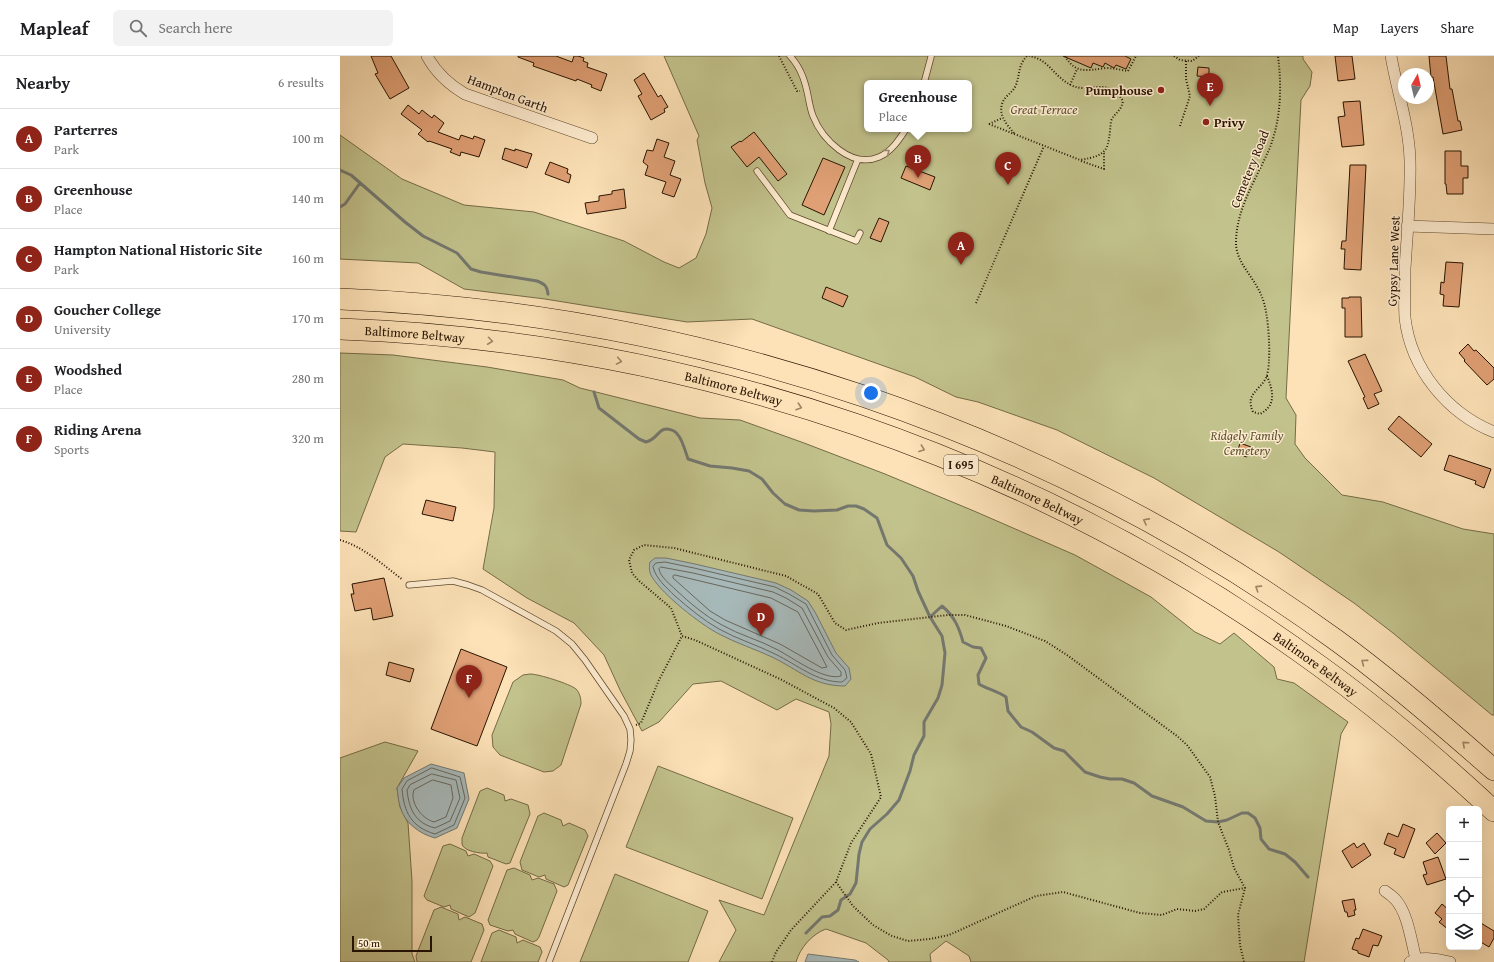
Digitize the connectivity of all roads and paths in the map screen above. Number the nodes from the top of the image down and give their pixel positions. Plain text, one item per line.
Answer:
1 (427, 56) edge
2 (780, 56) edge
3 (790, 56) edge
4 (1028, 56) edge
5 (1065, 56) edge
6 (1136, 56) edge
7 (1174, 56) edge
8 (1199, 56) edge
9 (1278, 56) edge
10 (1391, 56) edge
11 (931, 57) edge
12 (1186, 60) junction
13 (1077, 68) junction
14 (925, 80) edge
15 (1070, 85) junction
16 (807, 88) junction
17 (1002, 118) junction
18 (1180, 126) dead end
19 (904, 132) edge
20 (1015, 134) junction
21 (592, 138) dead end
22 (1044, 146) junction
23 (1104, 152) junction
24 (858, 159) junction
25 (1080, 160) junction
26 (757, 171) dead end
27 (1407, 226) junction
28 (1494, 229) edge
29 (829, 231) junction
30 (860, 233) dead end
31 (340, 299) edge
32 (976, 303) dead end
33 (340, 329) edge
34 (1267, 376) junction
35 (1494, 432) edge
36 (340, 540) edge
37 (409, 585) joint
38 (682, 636) junction
39 (630, 729) junction
40 (1494, 770) edge
41 (1494, 811) edge
42 (836, 882) junction
43 (1245, 888) junction
44 (1385, 891) dead end
45 (1413, 961) edge
46 (549, 962) edge
47 (772, 962) edge
48 (1244, 962) edge
49 (1450, 962) edge

1 - 21 street, Hampton Garth
2 - 16 path
3 - 16 lane
4 - 15 path
4 - 17 path
5 - 13 path
6 - 13 path
7 - 12 path
8 - 12 path
9 - 34 path, Cemetery Road
10 - 27 street, Gypsy Lane West
11 - 14 lane
12 - 18 path
13 - 15 path
15 - 23 path
16 - 24 lane
17 - 20 path
17 - 20 path
24 -> 19 lane
20 - 22 path
22 - 25 path
22 - 32 path
23 - 25 path
23 - 25 path
24 - 29 lane
26 - 29 lane
27 - 28 street
27 - 35 street, Gypsy Lane West
29 - 30 lane
40 -> 31 highway, I 695
33 -> 41 highway, Baltimore Beltway / I 695
34 - 34 path, Cemetery Road
36 - 37 path
37 - 39 lane
38 - 39 path
38 - 42 path
38 - 43 path
39 - 46 lane
42 - 43 path
42 - 47 path
43 - 48 path
44 - 45 street
45 - 49 street

